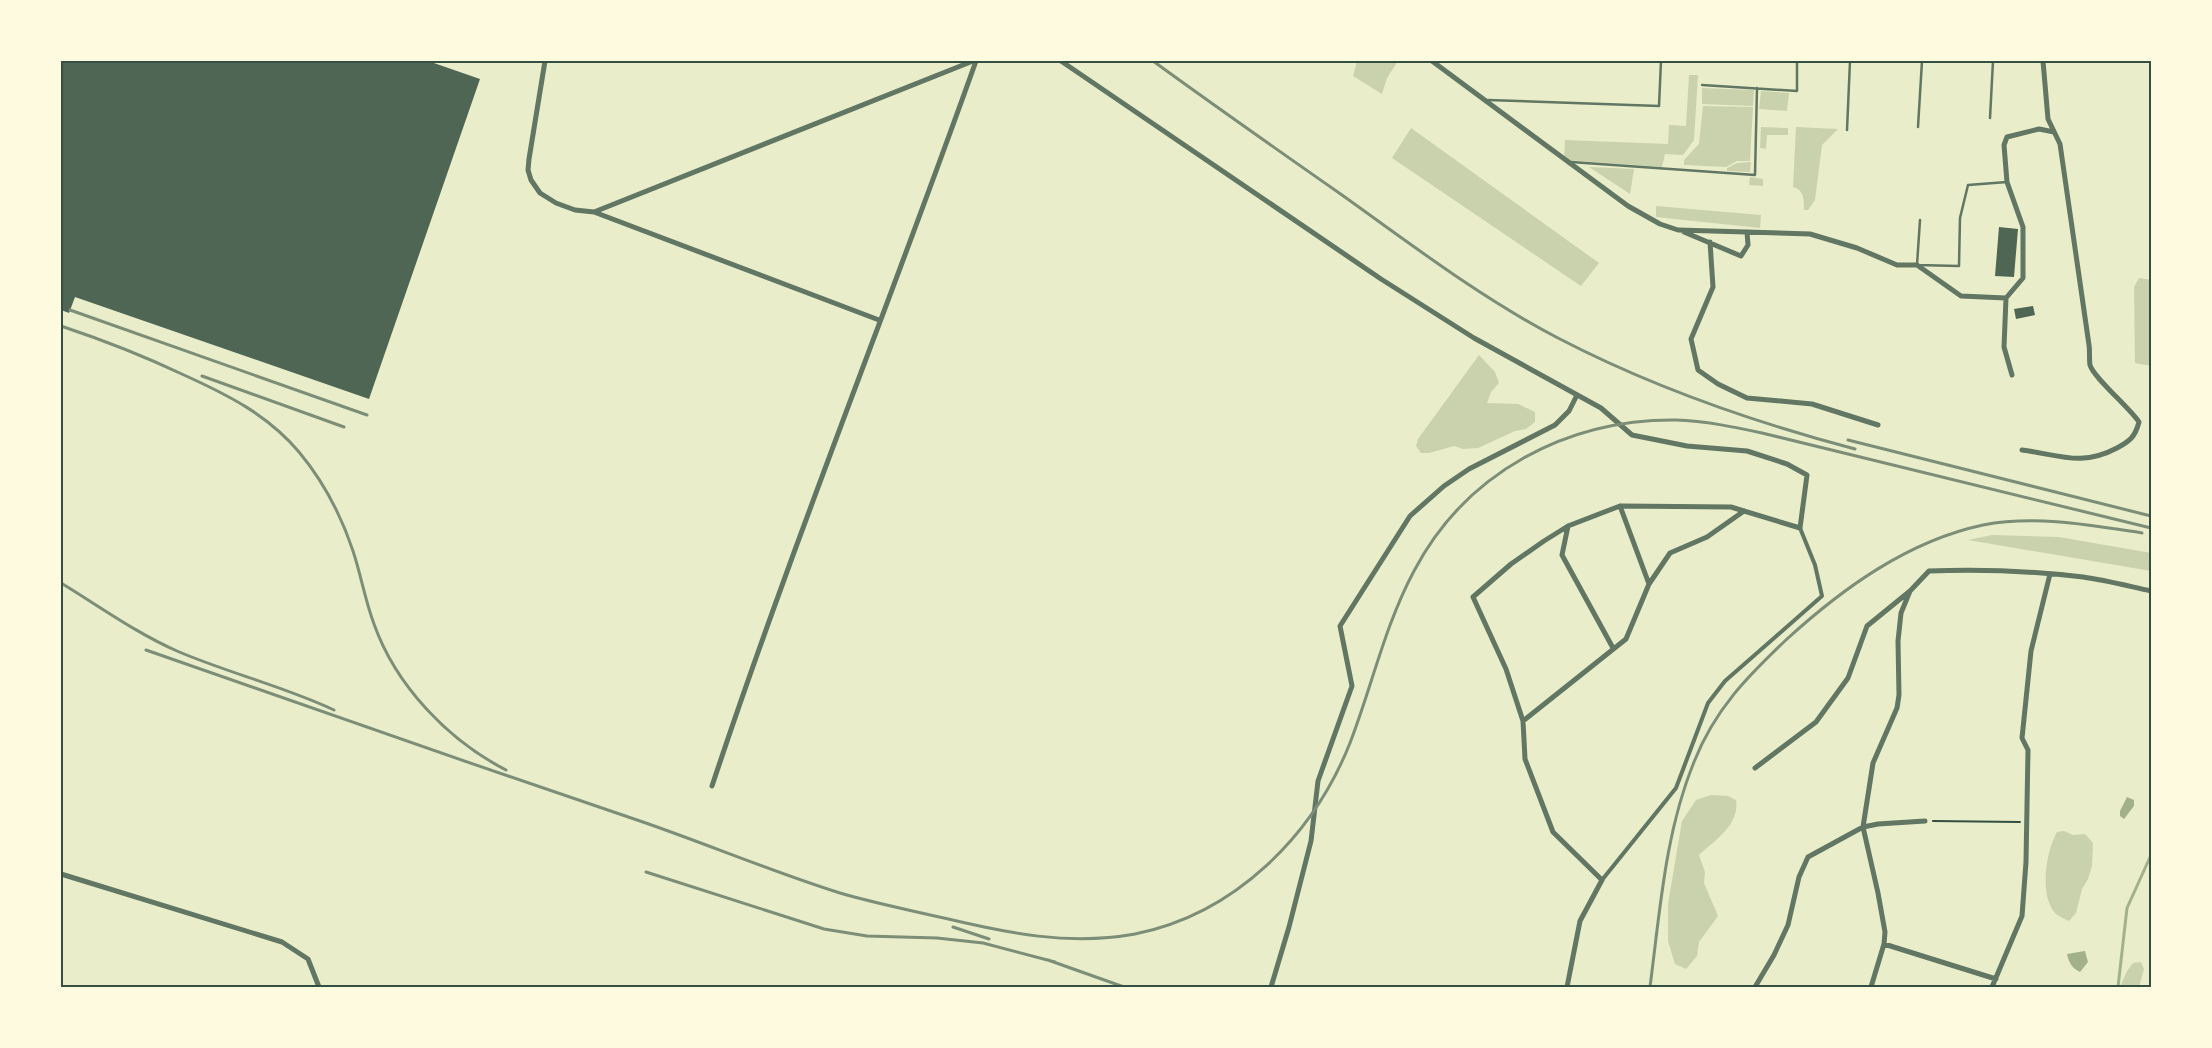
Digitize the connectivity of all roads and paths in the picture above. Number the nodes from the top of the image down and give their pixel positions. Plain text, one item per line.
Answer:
1 (545, 61) edge
2 (975, 61) edge
3 (1060, 61) edge
4 (1432, 61) edge
5 (1661, 61) edge
6 (1797, 61) edge
7 (1850, 61) edge
8 (1922, 61) edge
9 (1993, 61) edge
10 (2043, 61) edge
11 (1702, 85) dead end
12 (1757, 88) junction
13 (1487, 100) junction
14 (1990, 118) dead end
15 (1918, 127) dead end
16 (1847, 130) dead end
17 (2054, 132) junction
18 (1568, 162) junction
19 (2007, 182) junction
20 (594, 212) junction
21 (1920, 220) dead end
22 (1678, 230) junction
23 (1747, 232) junction
24 (1710, 242) junction
25 (1917, 265) junction
26 (2006, 298) junction
27 (879, 320) junction
28 (2012, 375) dead end
29 (1577, 395) junction
30 (1878, 425) dead end
31 (2022, 450) dead end
32 (1620, 506) junction
33 (1744, 511) junction
34 (1568, 526) junction
35 (1800, 528) junction
36 (2050, 574) junction
37 (1649, 584) junction
38 (1910, 591) junction
39 (2151, 591) edge
40 (1613, 648) junction
41 (1523, 721) junction
42 (1755, 768) dead end
43 (712, 786) dead end
44 (1925, 821) joint
45 (2026, 822) junction
46 (1863, 827) junction
47 (61, 874) edge
48 (1602, 880) junction
49 (1884, 944) junction
50 (1996, 979) junction
51 (318, 987) edge
52 (1271, 987) edge
53 (1568, 987) edge
54 (1755, 987) edge
55 (1870, 987) edge
56 (1992, 987) edge

1 - 20 street
2 - 20 street
2 - 27 street
3 - 29 street
4 - 13 street
5 - 13 lane
6 - 12 lane
7 - 16 lane
8 - 15 lane
9 - 14 lane
10 - 17 street
11 - 12 lane
12 - 18 lane
13 - 18 street
17 - 19 street
17 - 31 street
18 - 22 street
19 - 25 lane
19 - 26 street
20 - 27 street
21 - 25 lane
22 - 23 street
22 - 24 street
23 - 24 street
23 - 25 street
24 - 30 street
25 - 26 street
26 - 28 street
27 - 43 street
29 - 35 street
29 - 52 street
32 - 33 street
32 - 34 street
32 - 37 street
33 - 35 street
33 - 37 street
34 - 40 street
34 - 41 street
35 - 48 street
36 - 38 street
36 - 39 street
36 - 45 street
37 - 40 street
38 - 42 street
38 - 46 street
40 - 41 street
41 - 48 street
44 - 45 path
44 - 46 street
45 - 50 street
46 - 49 street
46 - 54 street
47 - 51 street
48 - 53 street
49 - 50 street
49 - 55 street
50 - 56 street

